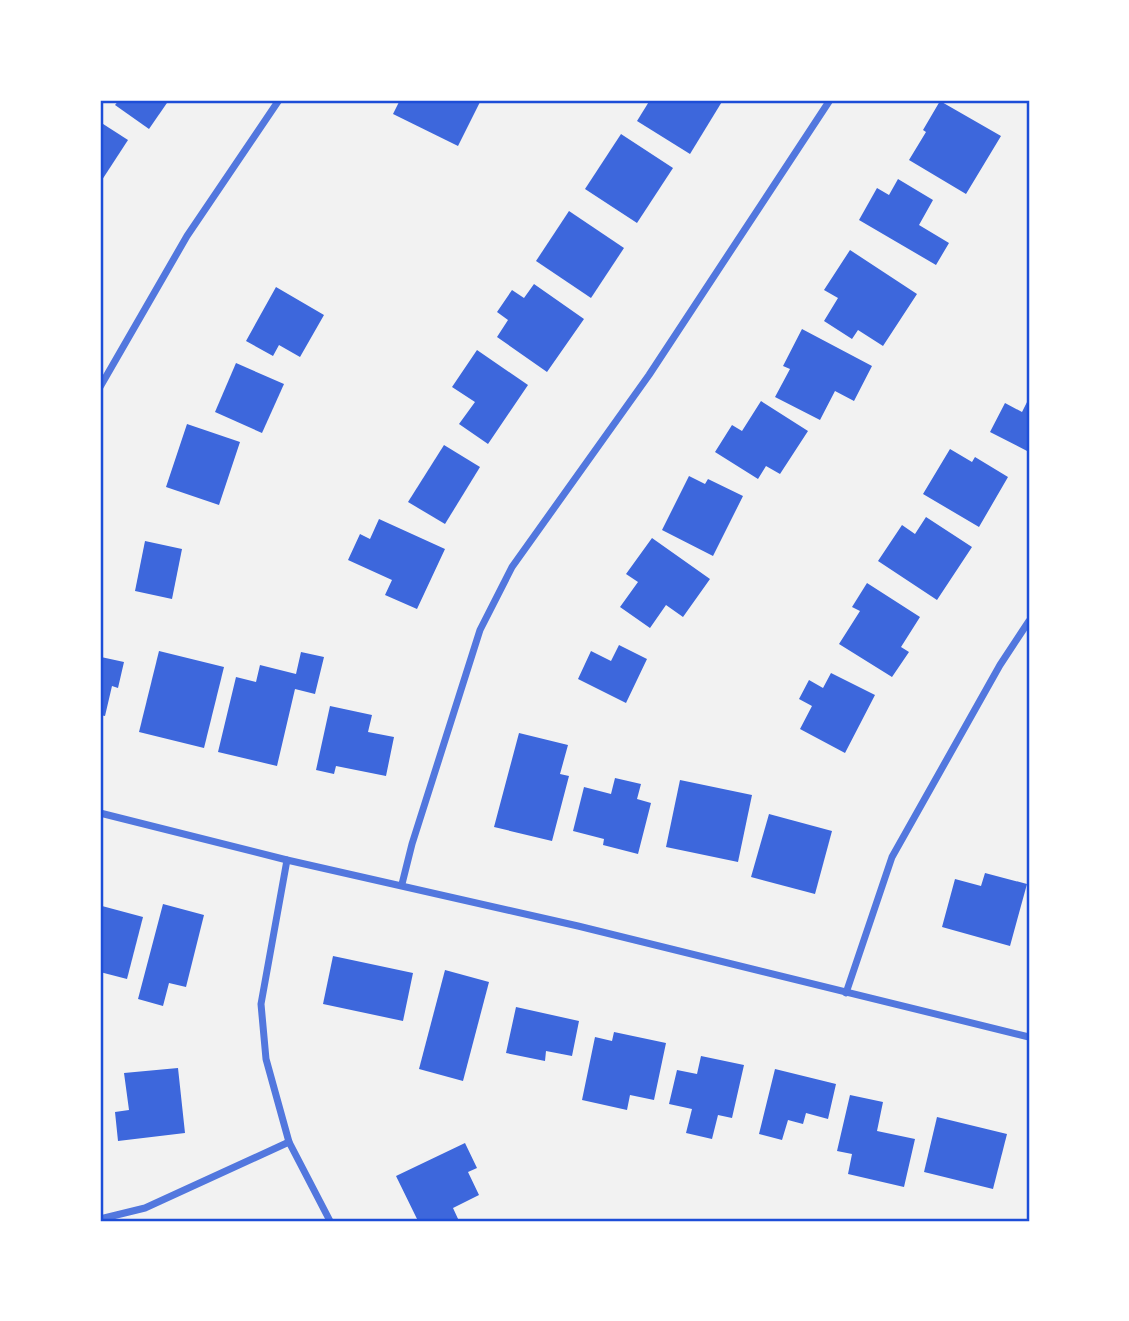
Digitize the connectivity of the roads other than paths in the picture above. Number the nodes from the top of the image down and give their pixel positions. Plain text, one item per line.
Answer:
1 (279, 100) edge
2 (830, 100) edge
3 (100, 387) edge
4 (1029, 621) edge
5 (100, 813) edge
6 (287, 860) junction
7 (402, 884) junction
8 (846, 993) junction
9 (1029, 1037) edge
10 (289, 1142) junction
11 (100, 1219) edge
12 (330, 1221) edge

1 - 3 street
2 - 7 street
4 - 8 street
5 - 6 street
6 - 7 street
6 - 10 street
7 - 8 street
8 - 9 street
10 - 11 street
10 - 12 street

